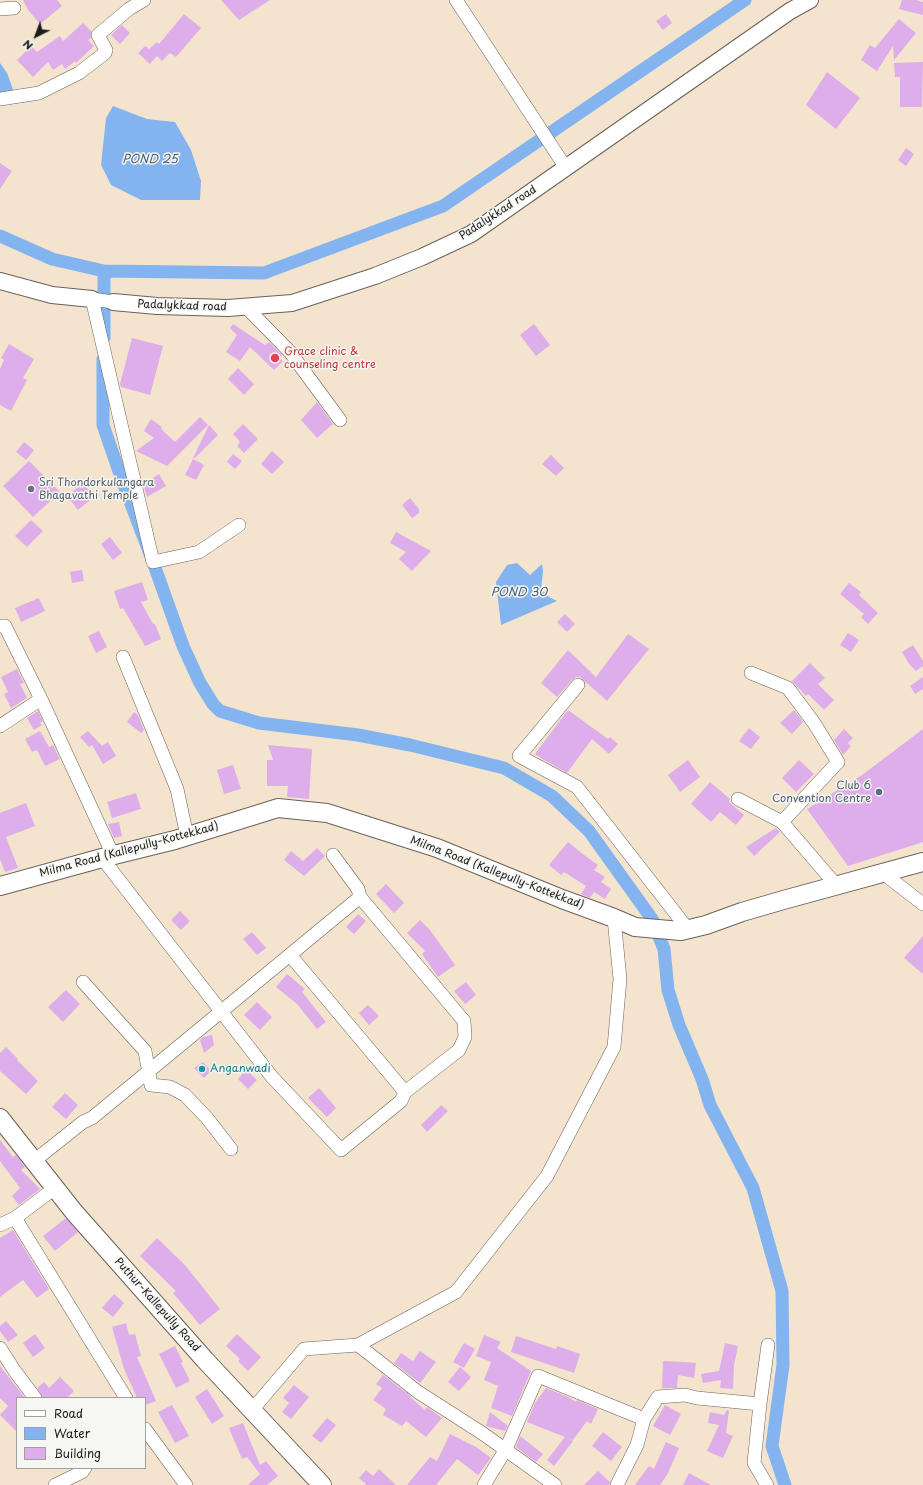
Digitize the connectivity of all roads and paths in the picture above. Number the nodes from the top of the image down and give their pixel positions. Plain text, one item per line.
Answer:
1 (144, 0) edge
2 (456, 0) edge
3 (810, 0) edge
4 (125, 5) edge
5 (14, 8) dead end
6 (0, 9) edge
7 (0, 99) edge
8 (566, 168) junction
9 (0, 281) edge
10 (92, 298) junction
11 (113, 302) joint
12 (246, 307) junction
13 (340, 420) dead end
14 (240, 525) dead end
15 (0, 626) edge
16 (124, 657) dead end
17 (751, 673) dead end
18 (578, 685) dead end
19 (41, 699) junction
20 (0, 726) edge
21 (738, 798) dead end
22 (782, 822) junction
23 (186, 836) junction
24 (333, 855) dead end
25 (107, 856) junction
26 (923, 862) edge
27 (883, 873) junction
28 (836, 885) junction
29 (0, 886) edge
30 (360, 897) junction
31 (923, 904) edge
32 (614, 918) junction
33 (684, 930) junction
34 (290, 956) junction
35 (82, 982) dead end
36 (221, 1011) junction
37 (149, 1071) junction
38 (405, 1092) junction
39 (0, 1118) edge
40 (231, 1149) dead end
41 (34, 1161) junction
42 (55, 1188) junction
43 (14, 1218) junction
44 (0, 1226) edge
45 (358, 1345) junction
46 (768, 1345) dead end
47 (0, 1348) edge
48 (34, 1397) edge
49 (125, 1397) edge
50 (760, 1404) junction
51 (252, 1410) junction
52 (644, 1419) junction
53 (146, 1430) edge
54 (506, 1449) junction
55 (84, 1469) edge
56 (55, 1485) edge
57 (186, 1485) edge
58 (322, 1485) edge
59 (484, 1485) edge
60 (555, 1485) edge
61 (617, 1485) edge
62 (768, 1485) edge

1 - 4 street
2 - 8 street
3 - 8 street, Padalykkad road
4 - 7 street
5 - 6 street
8 - 12 street, Padalykkad road
9 - 10 street
10 - 11 street, Padalykkad road
10 - 14 street
11 - 12 street, Padalykkad road
12 - 13 street
15 - 19 street
16 - 23 street
17 - 22 street
18 - 33 street
19 - 20 street
19 - 25 street
21 - 22 street
22 - 28 street
23 - 25 main road, Milma Road (Kallepully-Kottekkad)
23 - 32 main road, Milma Road (Kallepully-Kottekkad)
24 - 30 street
25 - 29 main road, Milma Road (Kallepully-Kottekkad)
25 - 36 street
26 - 27 main road, Milma Road (Kallepully-Kottekkad)
27 - 28 main road, Milma Road (Kallepully-Kottekkad)
27 - 31 street
28 - 33 main road, Milma Road (Kallepully-Kottekkad)
30 - 34 street
30 - 38 street
32 - 33 main road, Milma Road (Kallepully-Kottekkad)
32 - 45 street
34 - 36 street
34 - 38 street
35 - 37 street
36 - 37 street
36 - 38 street
37 - 40 street
37 - 41 street
39 - 41 main road, Puthur-Kallepully Road
41 - 42 main road, Puthur-Kallepully Road
42 - 43 street
42 - 51 main road, Puthur-Kallepully Road
43 - 44 street
43 - 49 street
45 - 51 street
45 - 54 street
46 - 50 street
47 - 48 street
50 - 52 street
50 - 62 street
51 - 58 main road, Puthur-Kallepully Road
52 - 54 street
52 - 61 street
53 - 57 street
54 - 59 street
54 - 60 street
55 - 56 street

